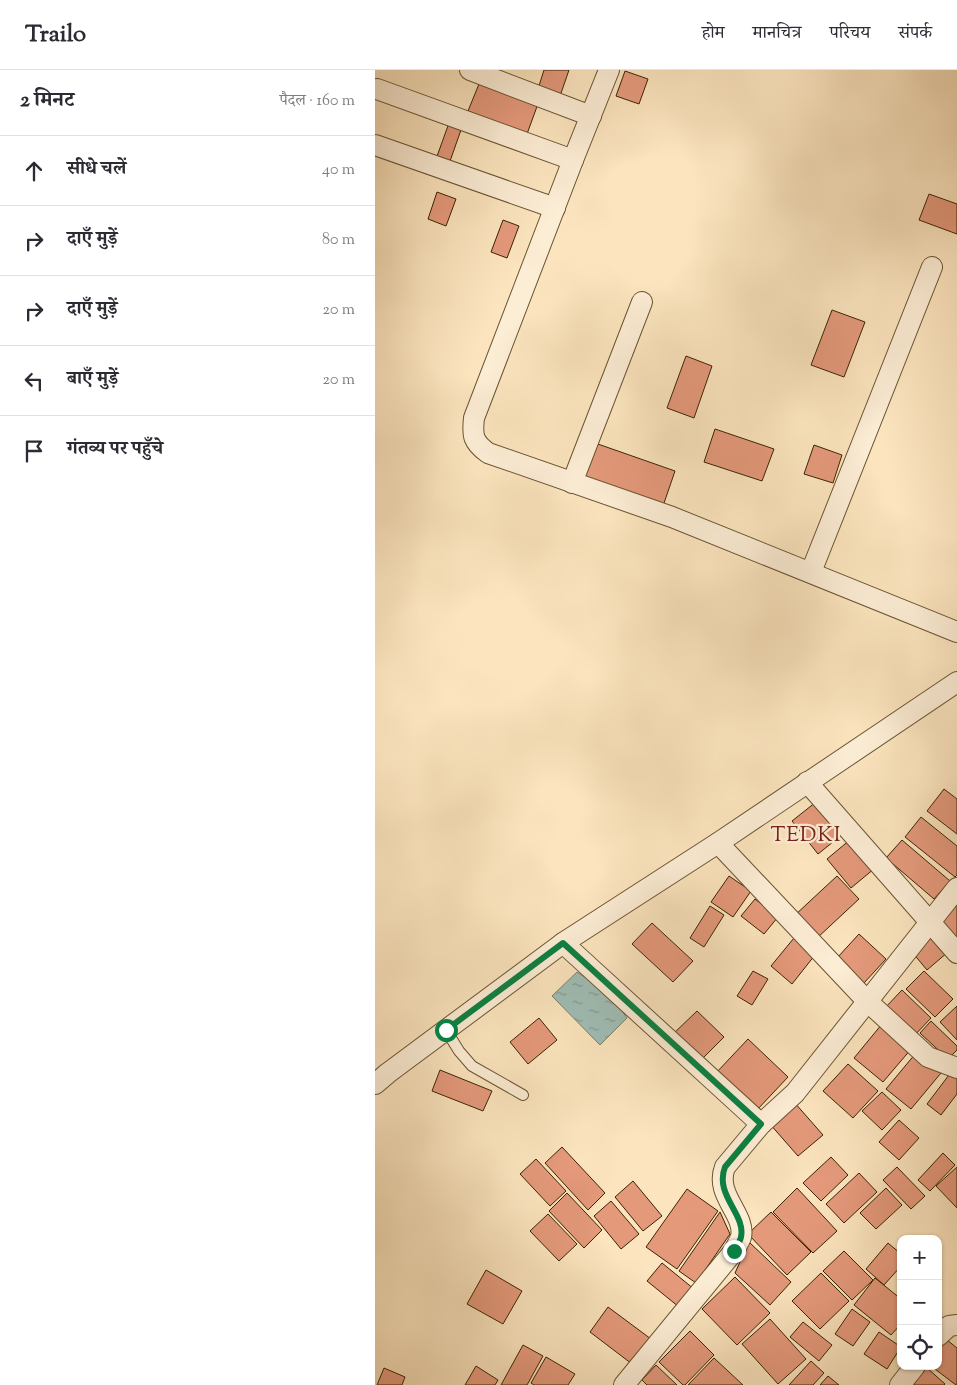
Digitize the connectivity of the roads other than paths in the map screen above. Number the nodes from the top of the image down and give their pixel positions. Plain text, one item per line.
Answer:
1 (470, 70) edge
2 (609, 70) edge
3 (377, 89) dead end
4 (591, 116) junction
5 (375, 145) edge
6 (573, 160) junction
7 (555, 208) junction
8 (933, 267) dead end
9 (642, 302) dead end
10 (572, 483) junction
11 (811, 572) junction
12 (957, 632) edge
13 (957, 682) edge
14 (807, 782) junction
15 (718, 843) junction
16 (957, 888) edge
17 (929, 922) junction
18 (563, 943) junction
19 (957, 953) edge
20 (867, 1001) junction
21 (446, 1030) junction
22 (957, 1068) edge
23 (375, 1084) edge
24 (523, 1095) dead end
25 (761, 1124) junction
26 (957, 1325) edge
27 (942, 1332) edge
28 (912, 1370) edge
29 (624, 1385) edge
30 (901, 1385) edge

1 - 4 street
2 - 4 street
3 - 6 street
4 - 6 street
5 - 7 street
6 - 7 street
7 - 10 street
8 - 11 street
9 - 10 street
10 - 11 street
11 - 12 street
13 - 14 street
14 - 15 street
14 - 17 street
15 - 18 street
15 - 20 street
16 - 17 street
17 - 19 street
17 - 20 street
18 - 21 street
18 - 25 street
20 - 22 street
20 - 25 street
21 - 23 street
21 - 24 lane
25 - 29 street
26 - 27 street
28 - 30 street

